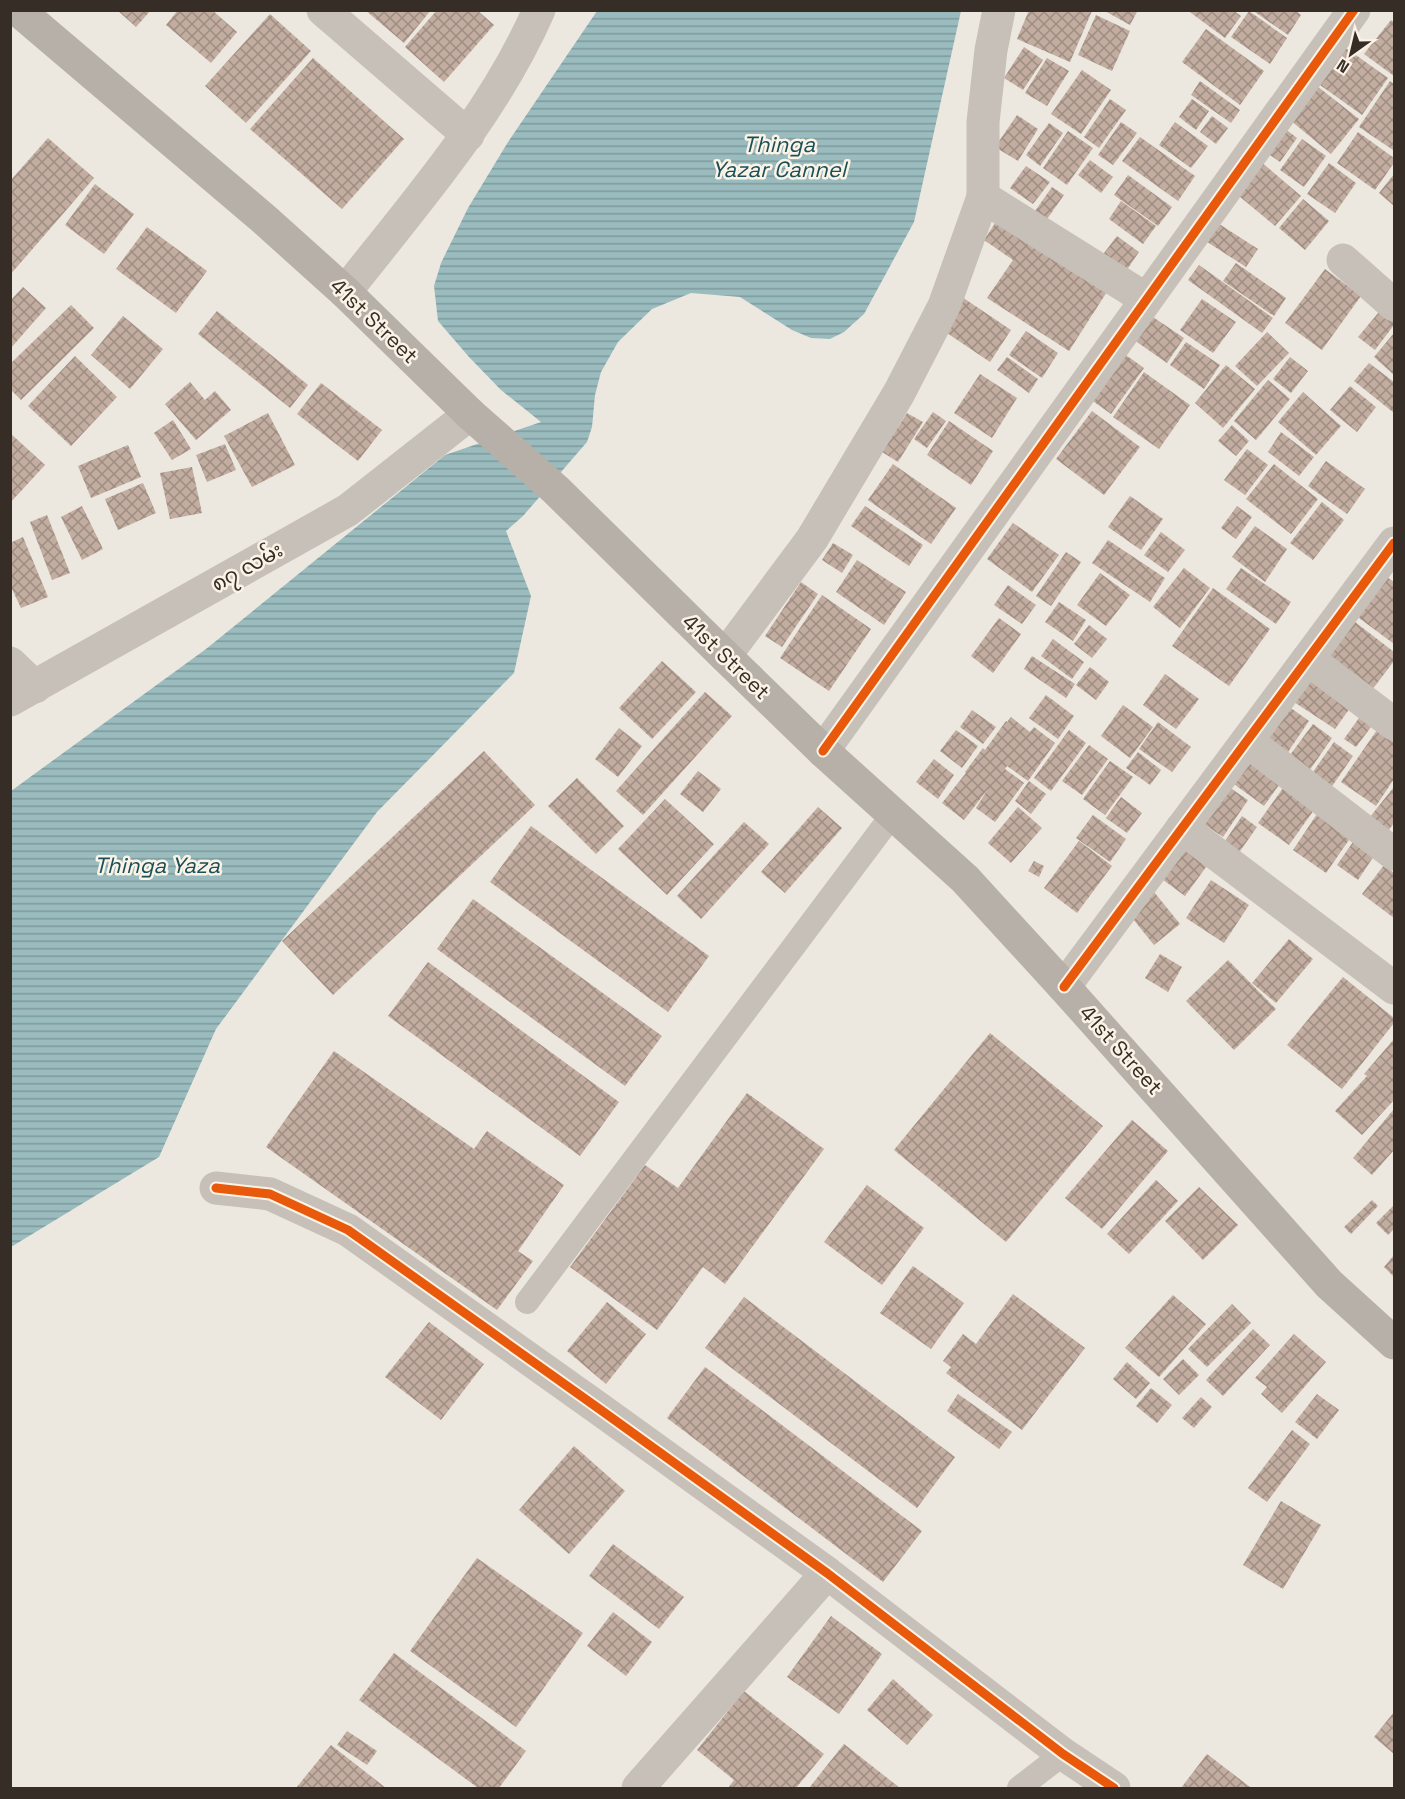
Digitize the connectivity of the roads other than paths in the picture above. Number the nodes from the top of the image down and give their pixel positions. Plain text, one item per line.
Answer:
1 (18, 10) edge
2 (323, 10) edge
3 (539, 10) edge
4 (999, 10) edge
5 (1354, 10) edge
6 (468, 135) junction
7 (983, 197) junction
8 (1343, 260) dead end
9 (345, 292) junction
10 (1146, 299) junction
11 (1395, 305) edge
12 (474, 417) junction
13 (1395, 543) edge
14 (724, 656) junction
15 (1308, 659) junction
16 (10, 663) edge
17 (22, 694) edge
18 (1395, 724) edge
19 (1247, 741) junction
20 (823, 751) junction
21 (893, 814) junction
22 (1182, 828) junction
23 (1395, 854) edge
24 (1064, 987) junction
25 (1395, 988) edge
26 (216, 1188) dead end
27 (527, 1302) dead end
28 (1395, 1343) edge
29 (827, 1573) junction
30 (1063, 1754) junction
31 (639, 1788) edge
32 (1019, 1788) edge
33 (1114, 1788) edge

1 - 9 main road, 41st Street
2 - 6 street
3 - 6 street
4 - 7 street
5 - 10 street
6 - 9 street
7 - 10 street
7 - 14 street
8 - 11 street
9 - 12 main road, 41st Street
10 - 20 street
12 - 14 main road, 41st Street
12 - 17 street, ၈၇ လမ်း
13 - 15 street
14 - 20 main road, 41st Street
15 - 18 street
15 - 19 street
16 - 17 street
19 - 22 street
19 - 23 street
20 - 21 main road, 41st Street
21 - 24 main road, 41st Street
21 - 27 lane
22 - 24 street
22 - 25 street
24 - 28 main road, 41st Street
26 - 29 street
29 - 30 street
29 - 31 street
30 - 32 lane
30 - 33 street

